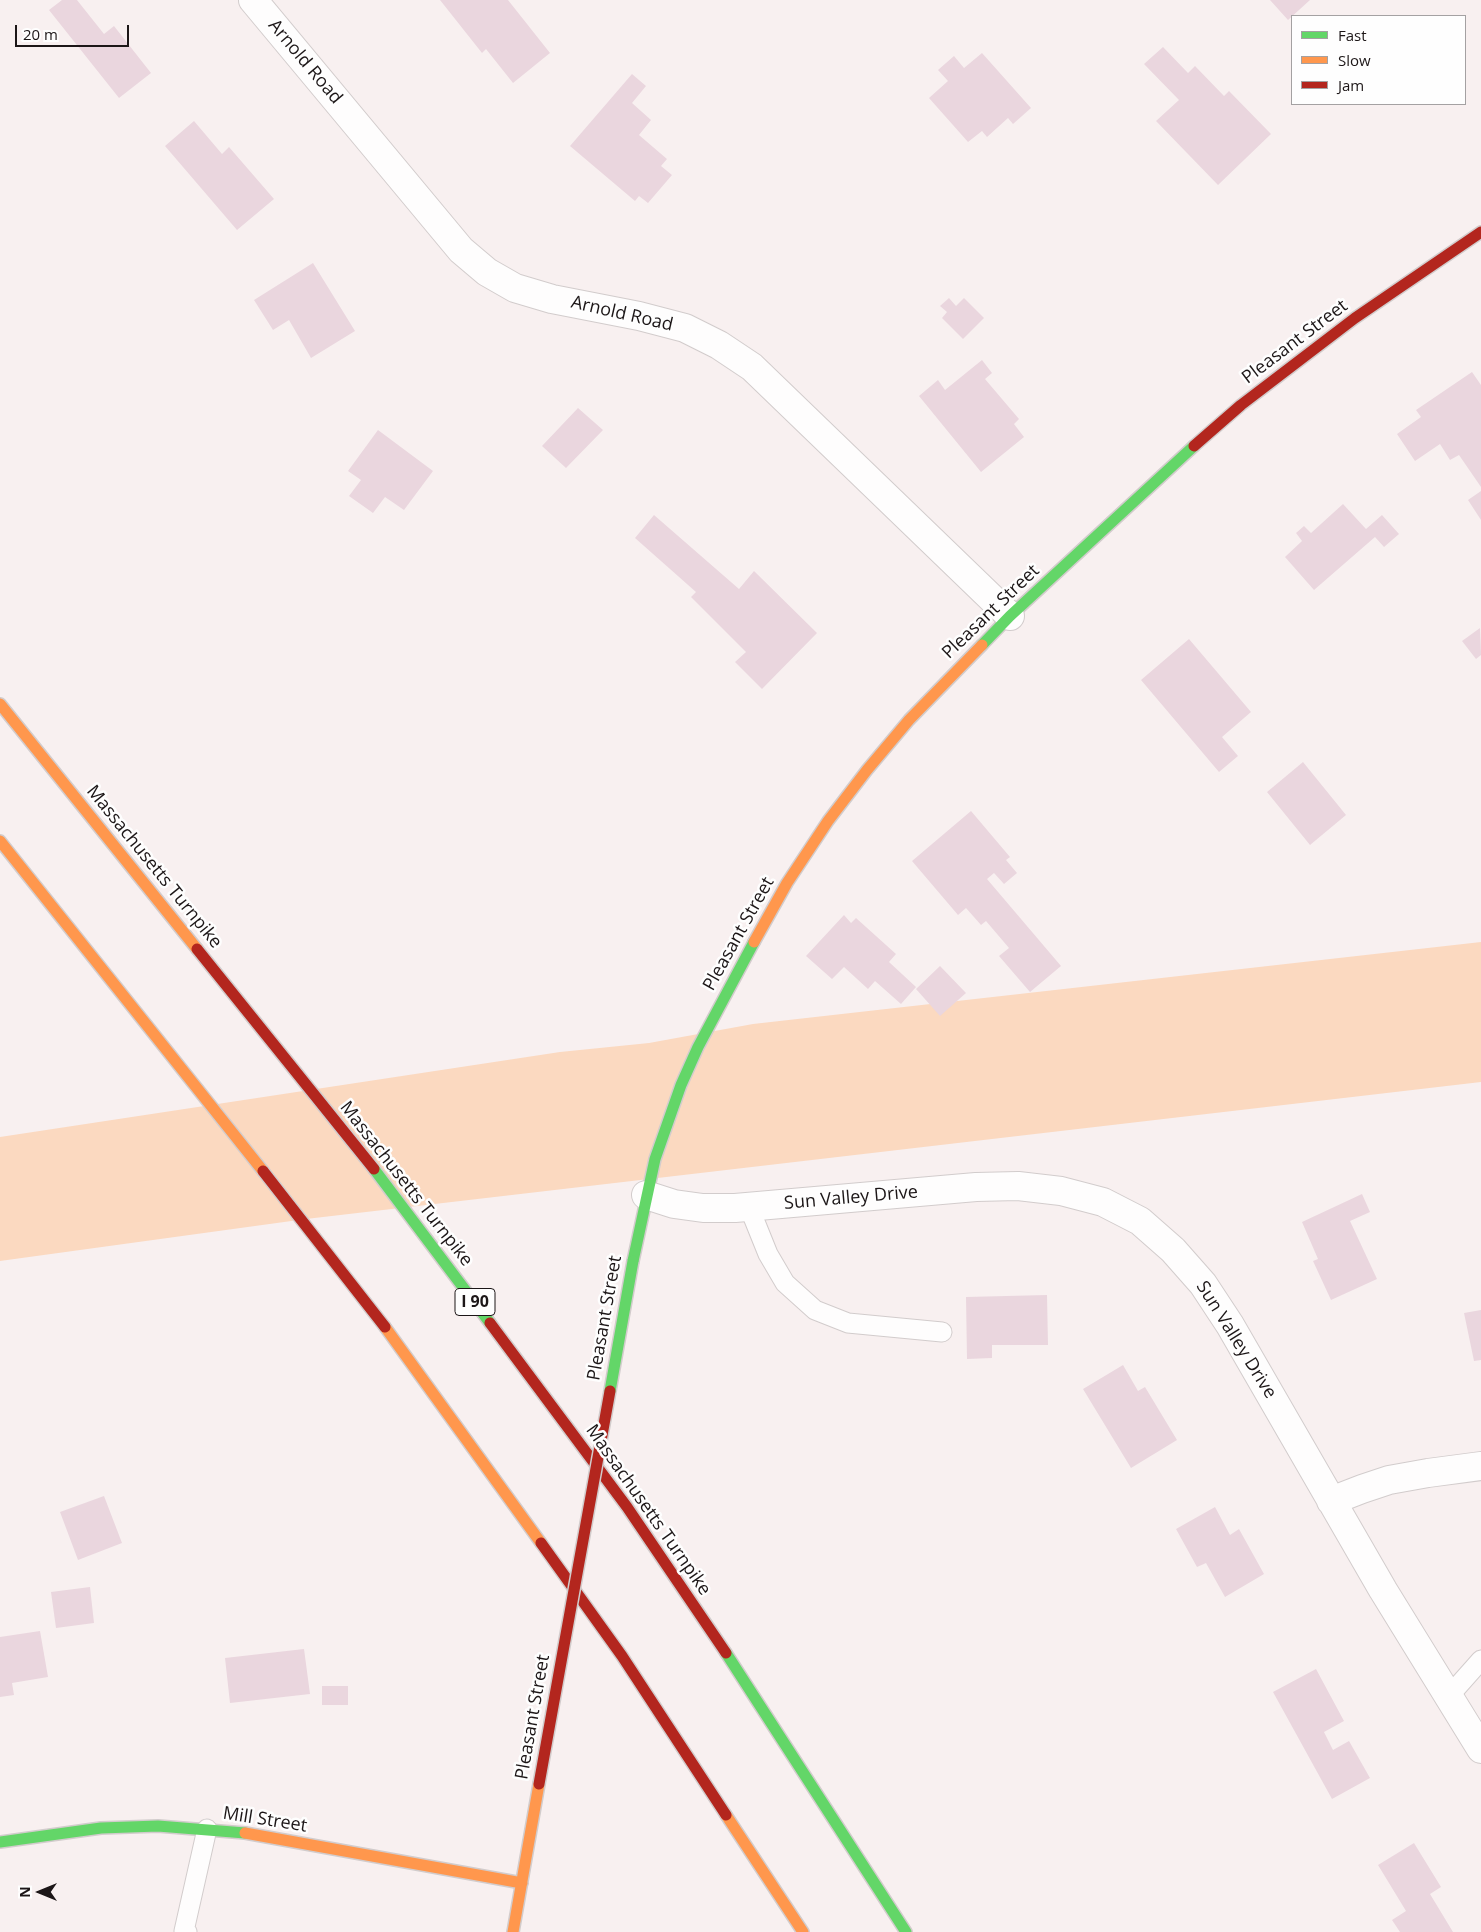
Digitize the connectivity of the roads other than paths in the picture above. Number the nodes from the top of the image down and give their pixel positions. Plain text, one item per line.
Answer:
1 (253, 0) edge
2 (1481, 232) edge
3 (1010, 616) junction
4 (0, 704) edge
5 (0, 842) edge
6 (646, 1195) junction
7 (749, 1207) junction
8 (942, 1332) dead end
9 (1481, 1466) edge
10 (1332, 1501) junction
11 (1481, 1660) edge
12 (1448, 1696) junction
13 (1481, 1749) edge
14 (207, 1829) junction
15 (0, 1842) edge
16 (522, 1883) junction
17 (187, 1932) edge
18 (513, 1932) edge
19 (803, 1932) edge
20 (906, 1932) edge

1 - 3 street, Arnold Road
2 - 3 main road, Pleasant Street
3 - 6 main road, Pleasant Street
4 - 20 main road, Massachusetts Turnpike / I 90
5 - 19 main road
6 - 7 street, Sun Valley Drive
6 - 16 main road, Pleasant Street, bridge
7 - 8 lane
7 - 10 street, Sun Valley Drive
9 - 10 street
10 - 12 street, Sun Valley Drive
11 - 12 lane
12 - 13 street, Sun Valley Drive
14 - 15 main road, Mill Street
14 - 16 main road, Mill Street
14 - 17 lane
16 - 18 main road, Pleasant Street

